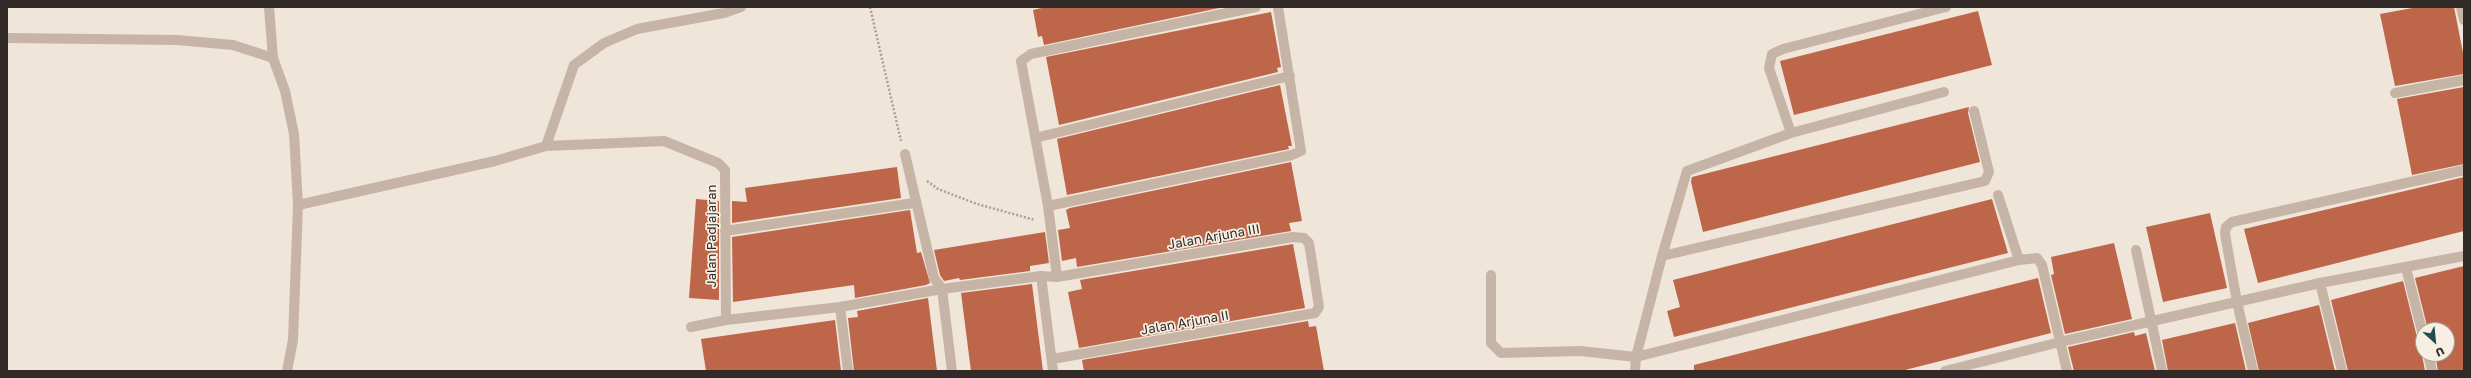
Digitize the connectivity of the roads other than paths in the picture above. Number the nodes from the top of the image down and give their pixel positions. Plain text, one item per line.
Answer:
1 (269, 7) edge
2 (742, 7) edge
3 (1256, 7) edge
4 (1278, 7) edge
5 (1946, 7) edge
6 (2461, 7) edge
7 (2464, 20) edge
8 (7, 38) edge
9 (273, 58) junction
10 (1290, 76) junction
11 (2464, 80) edge
12 (1944, 92) dead end
13 (2395, 93) dead end
14 (1974, 111) dead end
15 (1791, 132) junction
16 (1034, 138) junction
17 (546, 146) junction
18 (905, 154) road end
19 (2464, 170) edge
20 (1998, 195) dead end
21 (914, 203) junction
22 (298, 205) junction
23 (1048, 206) junction
24 (725, 231) junction
25 (2136, 250) dead end
26 (1662, 256) junction
27 (2464, 256) edge
28 (2019, 260) junction
29 (2406, 268) junction
30 (1491, 274) dead end
31 (1041, 276) junction
32 (1057, 277) junction
33 (2320, 283) junction
34 (942, 289) junction
35 (2237, 302) junction
36 (840, 307) junction
37 (1319, 307) joint
38 (726, 320) junction
39 (2150, 321) junction
40 (2420, 322) edge
41 (691, 327) dead end
42 (2060, 342) junction
43 (1636, 357) junction
44 (1052, 359) junction
45 (287, 371) edge
46 (848, 371) edge
47 (952, 371) edge
48 (1053, 371) edge
49 (1635, 371) edge
50 (1946, 371) edge
51 (2066, 371) edge
52 (2162, 371) edge
53 (2253, 371) edge
54 (2342, 371) edge

1 - 9 street
2 - 17 street
3 - 16 street
4 - 10 street
5 - 15 street
6 - 7 street
8 - 9 street
9 - 22 street
10 - 16 street
10 - 23 street
11 - 13 street
12 - 15 street
14 - 26 street
15 - 26 street
16 - 23 street
17 - 22 street, Jalan Padjajaran
17 - 24 street, Jalan Padjajaran
18 - 21 street
19 - 35 street
20 - 28 street
21 - 24 street
21 - 34 street
22 - 45 street
23 - 32 street
24 - 38 street, Jalan Padjajaran
25 - 39 street
26 - 43 street
27 - 29 street
28 - 42 street
28 - 43 street
29 - 33 street
29 - 40 street
30 - 43 street
31 - 32 street
31 - 34 street
31 - 44 street
32 - 37 street, Jalan Arjuna III
33 - 35 street
33 - 54 street
34 - 36 street
34 - 47 street
35 - 39 street
35 - 53 street
36 - 38 street
36 - 46 street
37 - 44 street, Jalan Arjuna II
38 - 41 street
39 - 42 street
39 - 52 street
42 - 50 street
42 - 51 street
43 - 49 street
44 - 48 street

